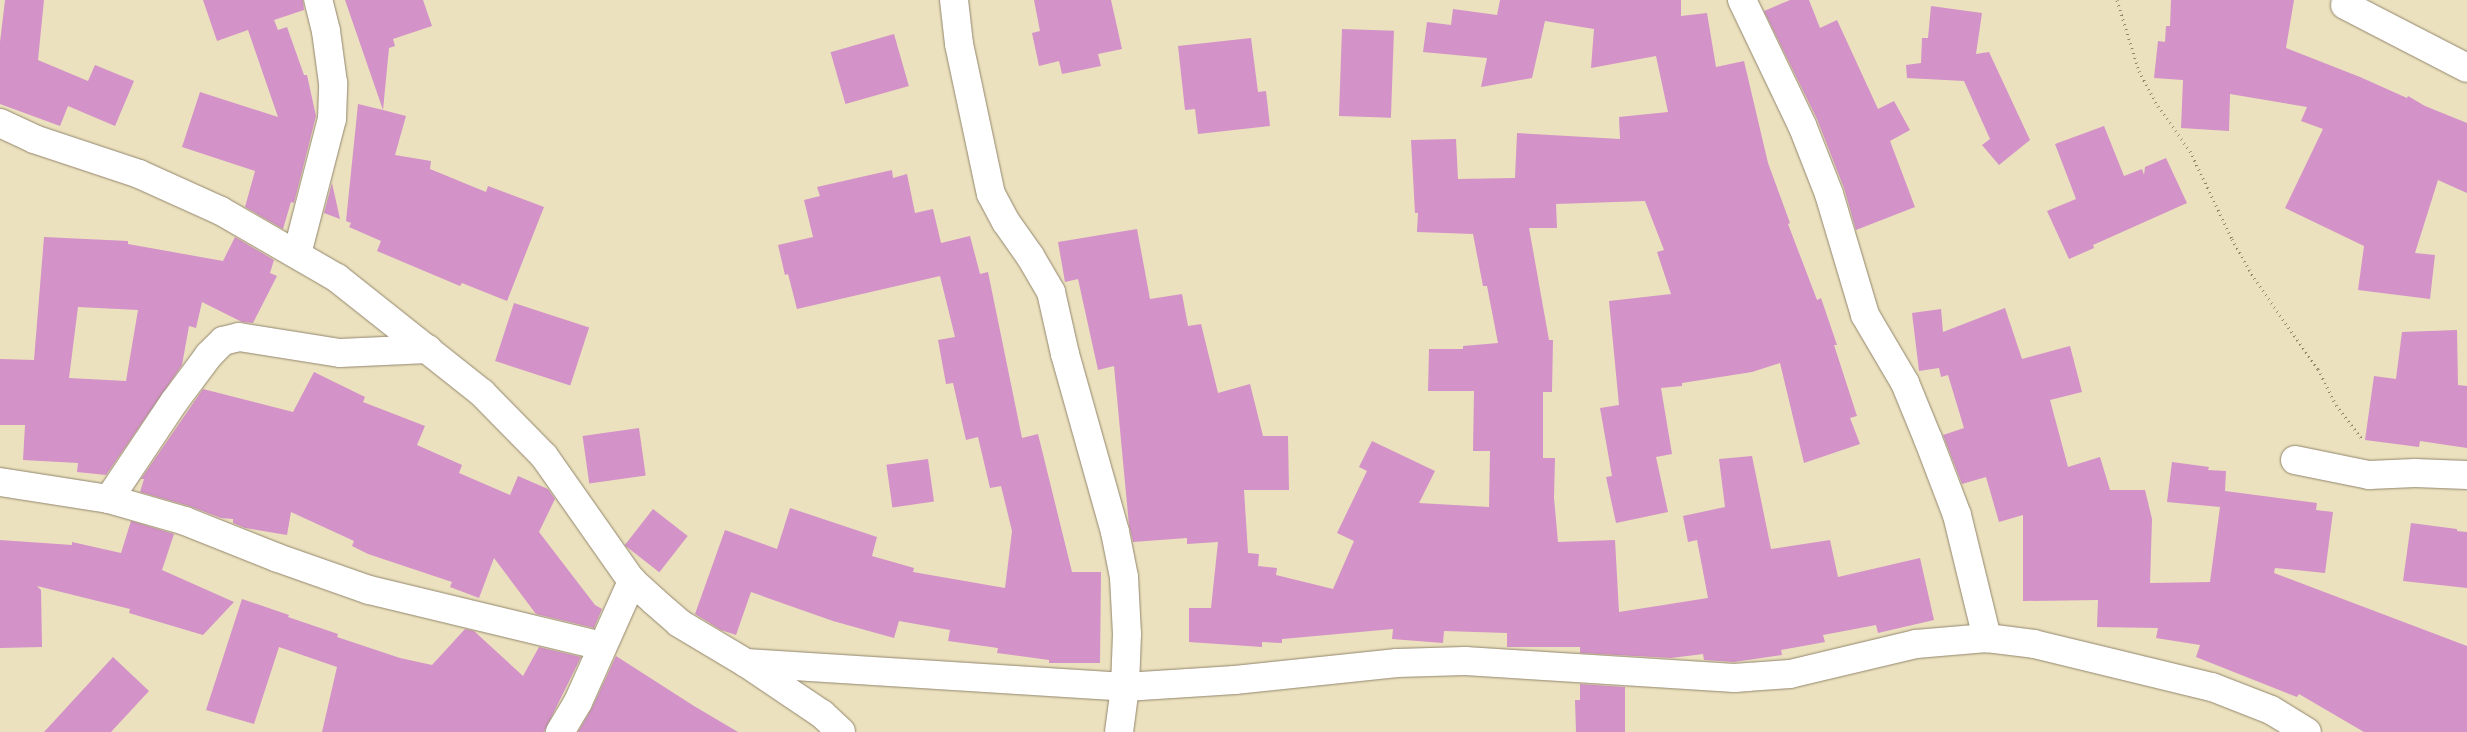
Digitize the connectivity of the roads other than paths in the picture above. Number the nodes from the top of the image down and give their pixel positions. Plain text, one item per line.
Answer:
1 (318, 0) edge
2 (954, 0) edge
3 (1742, 0) edge
4 (2346, 5) dead end
5 (2467, 68) edge
6 (0, 123) edge
7 (297, 254) junction
8 (428, 350) junction
9 (2295, 460) dead end
10 (2467, 475) edge
11 (0, 482) edge
12 (109, 499) junction
13 (632, 581) junction
14 (1987, 638) junction
15 (602, 646) junction
16 (746, 663) junction
17 (1125, 687) junction
18 (560, 732) edge
19 (841, 732) edge
20 (1119, 732) edge
21 (2307, 732) edge

1 - 7 street
2 - 17 street
3 - 14 street
4 - 5 street
6 - 7 street
7 - 8 street
8 - 12 street
8 - 13 street
9 - 10 street
11 - 12 street
12 - 15 street
13 - 15 street
13 - 16 street
14 - 17 street
14 - 21 street
15 - 18 street
16 - 17 street
16 - 19 street
17 - 20 street

